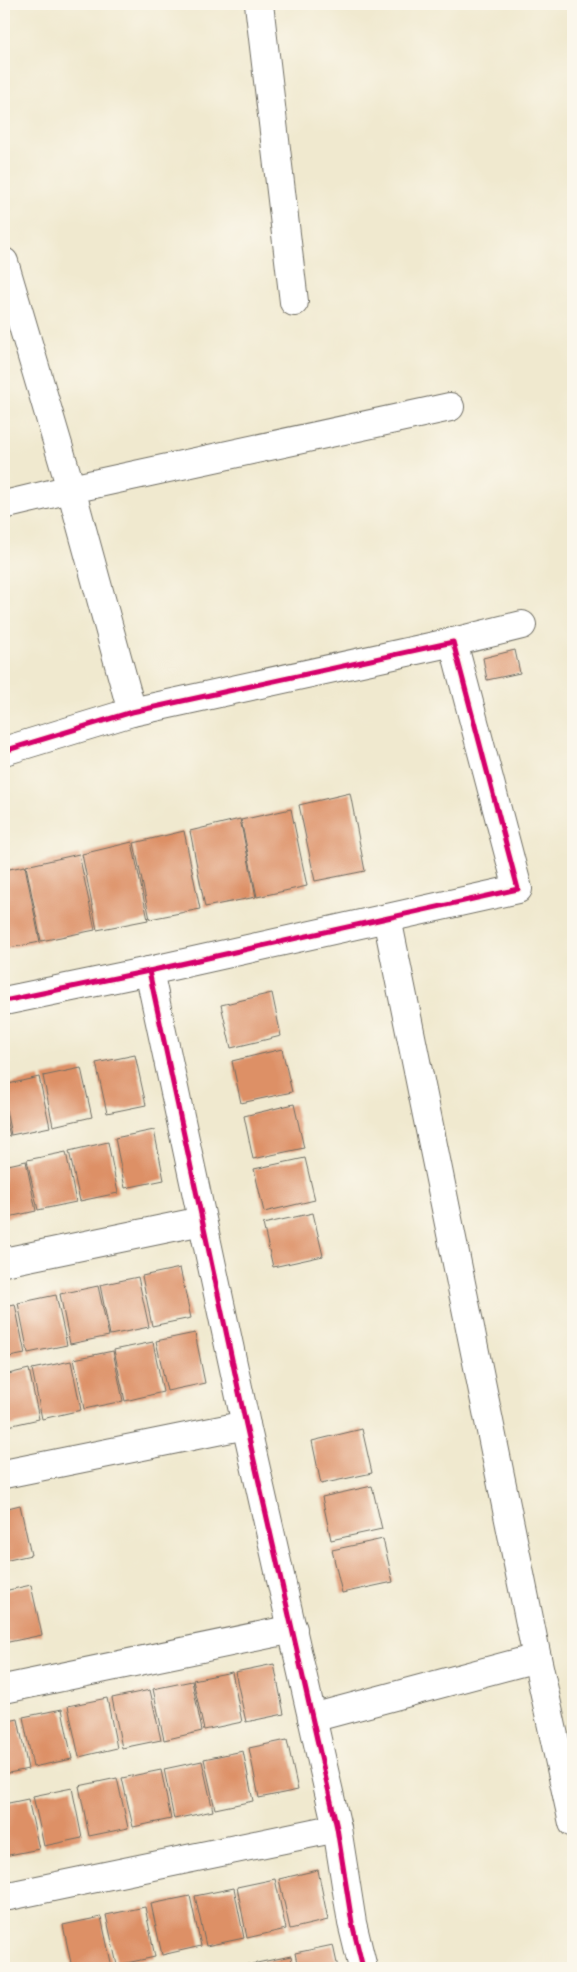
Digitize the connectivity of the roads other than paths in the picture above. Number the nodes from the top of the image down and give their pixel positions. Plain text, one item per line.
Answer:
1 (259, 4) edge
2 (4, 262) edge
3 (294, 302) dead end
4 (450, 407) dead end
5 (71, 489) junction
6 (4, 505) edge
7 (522, 625) dead end
8 (453, 642) junction
9 (132, 712) junction
10 (4, 751) edge
11 (387, 918) junction
12 (149, 970) junction
13 (4, 1001) edge
14 (202, 1221) junction
15 (4, 1262) edge
16 (246, 1425) junction
17 (4, 1474) edge
18 (293, 1629) junction
19 (537, 1658) junction
20 (4, 1689) edge
21 (312, 1718) junction
22 (573, 1823) edge
23 (337, 1828) junction
24 (9, 1896) dead end
25 (363, 1968) edge

1 - 3 street
2 - 5 street
4 - 5 street
5 - 6 street
5 - 9 street
7 - 8 street
8 - 9 street
8 - 11 street
9 - 10 street
11 - 12 street
11 - 19 street
12 - 13 street
12 - 14 street
14 - 15 street
14 - 16 street
16 - 17 street
16 - 18 street
18 - 20 street
18 - 21 street
19 - 21 street
19 - 22 street
21 - 23 street
23 - 24 street
23 - 25 street

